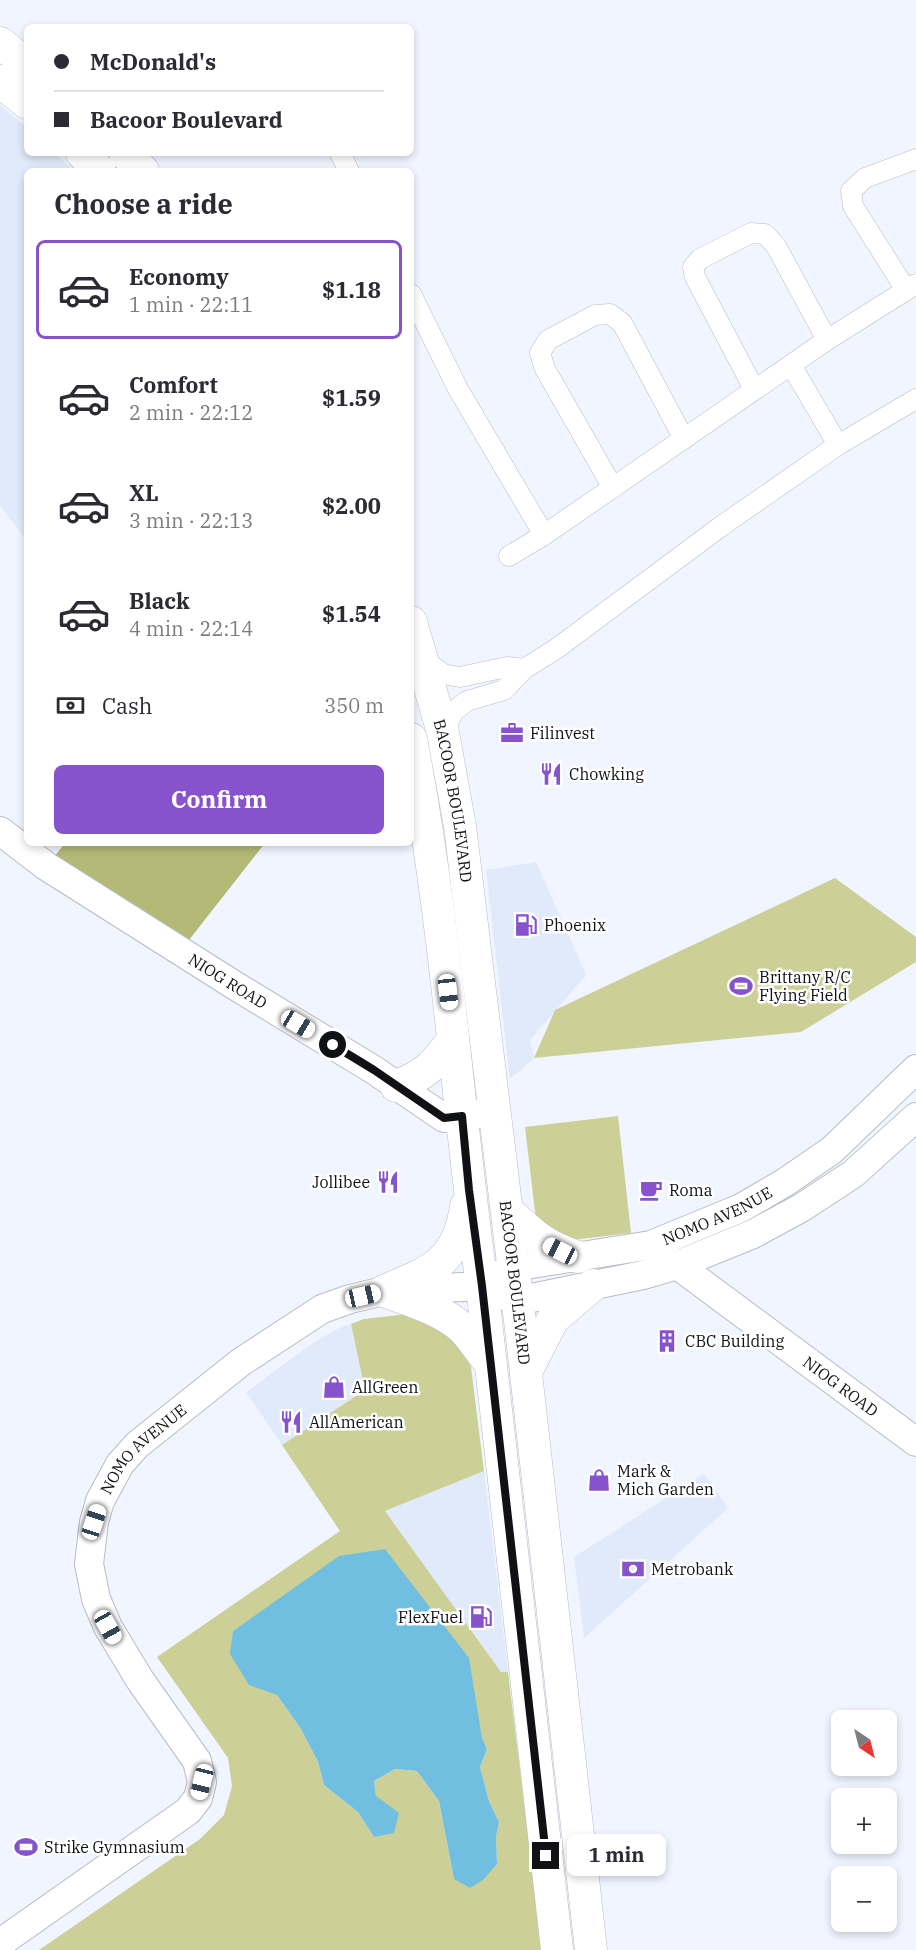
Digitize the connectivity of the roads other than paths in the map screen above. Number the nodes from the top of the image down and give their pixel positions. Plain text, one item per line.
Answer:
1 (0, 43) edge
2 (24, 62) edge
3 (0, 81) edge
4 (24, 101) edge
5 (85, 156) edge
6 (128, 156) edge
7 (916, 159) edge
8 (97, 168) edge
9 (139, 168) edge
10 (911, 287) edge
11 (414, 300) edge
12 (827, 340) junction
13 (791, 365) junction
14 (754, 389) junction
15 (916, 399) edge
16 (684, 439) junction
17 (838, 445) junction
18 (614, 488) junction
19 (544, 535) junction
20 (509, 556) dead end
21 (414, 631) edge
22 (423, 659) junction
23 (524, 669) junction
24 (443, 733) junction
25 (414, 754) edge
26 (0, 831) edge
27 (453, 1040) junction
28 (916, 1069) edge
29 (396, 1086) junction
30 (495, 1112) junction
31 (462, 1116) junction
32 (916, 1117) edge
33 (469, 1190) junction
34 (507, 1210) junction
35 (651, 1245) junction
36 (578, 1257) junction
37 (677, 1265) junction
38 (513, 1266) junction
39 (593, 1285) junction
40 (482, 1286) junction
41 (384, 1291) junction
42 (517, 1301) junction
43 (489, 1362) junction
44 (526, 1372) junction
45 (916, 1442) edge
46 (0, 1943) edge
47 (557, 1950) edge
48 (591, 1950) edge

1 - 2 main road
3 - 4 main road
5 - 8 main road
6 - 9 main road
7 - 10 street
10 - 12 street
11 - 19 street
12 - 13 street
12 - 14 street
13 - 14 street
13 - 17 street
14 - 16 street
15 - 17 street
16 - 18 street
16 - 18 street
17 - 23 street
18 - 19 street
19 - 20 street
21 - 22 main road, BACOOR BOULEVARD
22 - 23 street
22 - 24 main road, BACOOR BOULEVARD
23 - 24 street
24 - 30 main road, BACOOR BOULEVARD
25 - 27 main road, BACOOR BOULEVARD
26 - 29 street, NIOG ROAD
27 - 29 main road
27 - 31 main road, BACOOR BOULEVARD
28 - 35 street, NOMO AVENUE
29 - 31 street, NIOG ROAD
30 - 31 street, NIOG ROAD
30 - 34 main road, BACOOR BOULEVARD
31 - 33 main road, BACOOR BOULEVARD
32 - 37 street, NOMO AVENUE
33 - 40 main road, BACOOR BOULEVARD
33 - 41 main road
34 - 36 main road
34 - 38 main road, BACOOR BOULEVARD
35 - 36 street, NOMO AVENUE
35 - 37 street, NIOG ROAD
36 - 38 street, NOMO AVENUE
37 - 39 street, NOMO AVENUE
37 - 45 street, NIOG ROAD
38 - 40 street, NOMO AVENUE
38 - 42 main road, BACOOR BOULEVARD
39 - 42 street, NOMO AVENUE
39 - 44 main road
40 - 41 street, NOMO AVENUE
40 - 42 street, NOMO AVENUE
40 - 43 main road, BACOOR BOULEVARD
41 - 43 main road
41 - 46 street, NOMO AVENUE
42 - 44 main road, BACOOR BOULEVARD
43 - 47 main road, BACOOR BOULEVARD
44 - 48 main road, BACOOR BOULEVARD

